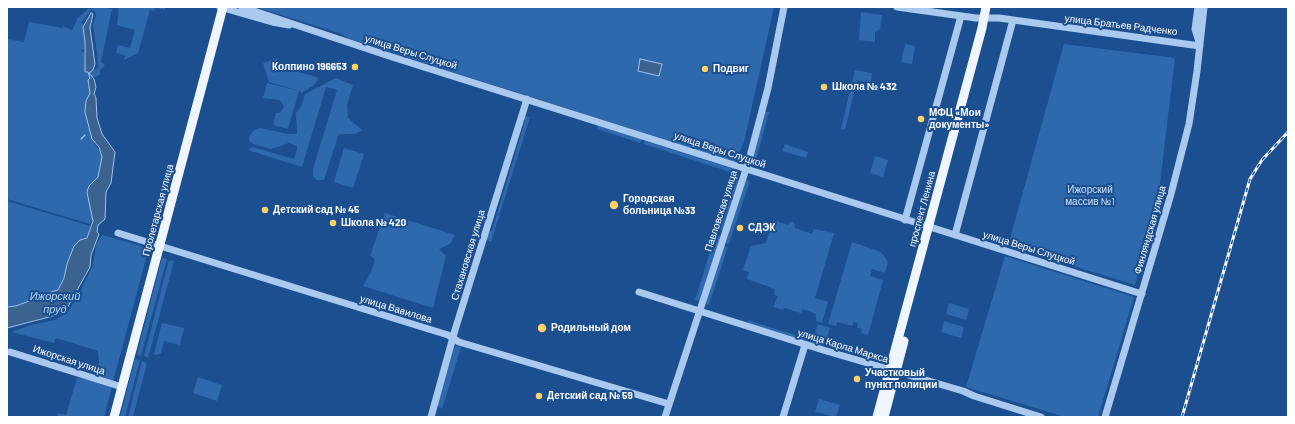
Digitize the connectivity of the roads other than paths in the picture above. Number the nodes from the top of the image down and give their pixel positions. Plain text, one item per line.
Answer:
1 (222, 7) edge
2 (242, 7) edge
3 (784, 7) edge
4 (897, 7) edge
5 (986, 7) edge
6 (992, 7) edge
7 (1198, 7) edge
8 (1204, 7) edge
9 (961, 16) junction
10 (987, 18) junction
11 (1013, 20) junction
12 (292, 25) junction
13 (1200, 46) junction
14 (526, 99) junction
15 (746, 169) junction
16 (905, 220) junction
17 (931, 228) junction
18 (118, 233) dead end
19 (955, 235) junction
20 (160, 246) junction
21 (639, 292) dead end
22 (1142, 294) junction
23 (699, 311) junction
24 (454, 338) junction
25 (805, 345) junction
26 (10, 352) dead end
27 (892, 371) junction
28 (122, 387) junction
29 (669, 404) junction
30 (114, 417) edge
31 (431, 417) edge
32 (665, 417) edge
33 (783, 417) edge
34 (877, 417) edge
35 (884, 417) edge
36 (1042, 417) edge
37 (1105, 417) edge

1 - 12 street, улица Веры Слуцкой
1 - 20 main road, Пролетарская улица
2 - 12 street, улица Веры Слуцкой
3 - 15 street, Павловская улица
4 - 9 street, улица Братьев Радченко
5 - 10 main road, проспект Ленина
6 - 10 main road, проспект Ленина
7 - 13 street, Финляндская улица
8 - 13 street, Финляндская улица
9 - 10 street, улица Братьев Радченко
9 - 16 street
10 - 11 street, улица Братьев Радченко
10 - 17 main road, проспект Ленина
11 - 13 street, улица Братьев Радченко
11 - 19 street
12 - 14 street, улица Веры Слуцкой
13 - 22 street, Финляндская улица
14 - 15 street, улица Веры Слуцкой
14 - 24 street, Стахановская улица
15 - 16 street, улица Веры Слуцкой
15 - 23 street, Павловская улица
16 - 17 street, улица Веры Слуцкой
17 - 19 street, улица Веры Слуцкой
17 - 27 main road, проспект Ленина
18 - 20 street, улица Вавилова
19 - 22 street, улица Веры Слуцкой
20 - 24 street, улица Вавилова
20 - 28 main road, Пролетарская улица
21 - 23 street, улица Карла Маркса
22 - 37 street, Финляндская улица
23 - 25 street, улица Карла Маркса
23 - 29 street, Павловская улица
24 - 29 street, улица Вавилова
24 - 31 street, Стахановская улица
25 - 27 street, улица Карла Маркса
25 - 33 street
26 - 28 street, Ижорская улица
27 - 34 main road, проспект Ленина
27 - 35 main road, проспект Ленина
27 - 36 street, улица Карла Маркса
28 - 30 main road, Пролетарская улица
29 - 32 street, Павловская улица

